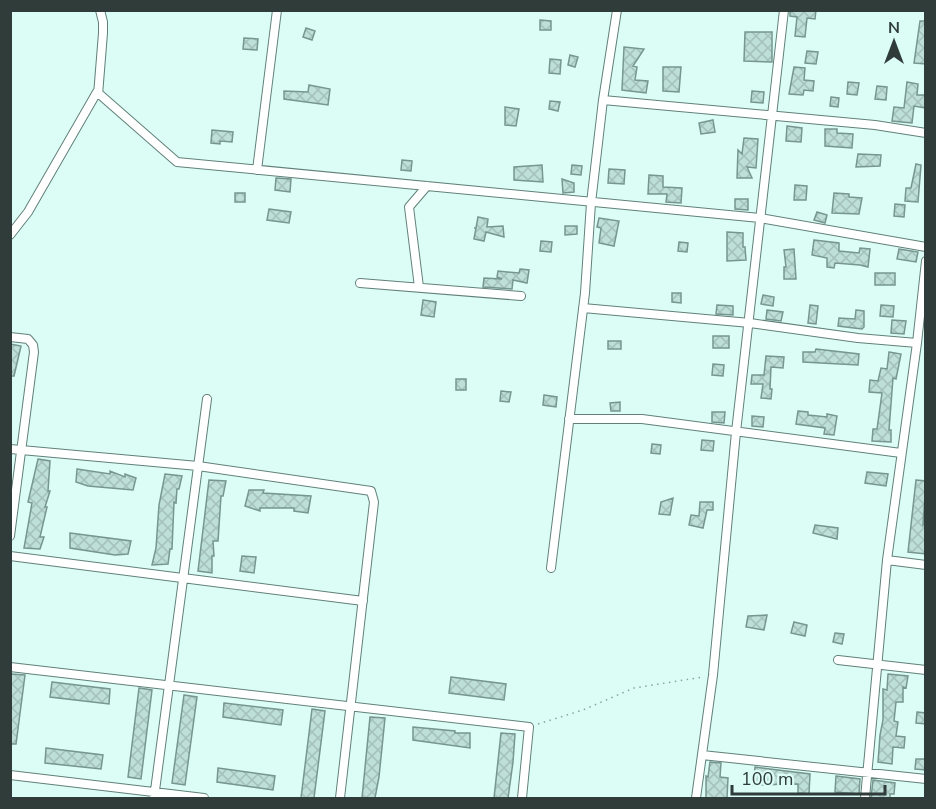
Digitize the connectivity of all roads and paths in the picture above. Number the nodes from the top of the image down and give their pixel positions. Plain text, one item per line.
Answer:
1 (100, 10) edge
2 (277, 10) edge
3 (617, 10) edge
4 (784, 10) edge
5 (97, 94) junction
6 (603, 100) junction
7 (772, 115) junction
8 (926, 132) edge
9 (257, 170) junction
10 (427, 186) junction
11 (591, 203) junction
12 (760, 218) junction
13 (10, 235) edge
14 (926, 247) edge
15 (926, 261) edge
16 (360, 283) dead end
17 (419, 287) junction
18 (521, 296) dead end
19 (583, 308) junction
20 (750, 323) junction
21 (10, 337) edge
22 (917, 343) junction
23 (207, 399) dead end
24 (569, 419) junction
25 (736, 432) junction
26 (10, 449) edge
27 (21, 450) junction
28 (901, 453) junction
29 (198, 466) junction
30 (10, 536) edge
31 (10, 556) edge
32 (887, 560) junction
33 (926, 565) edge
34 (551, 568) dead end
35 (183, 579) junction
36 (363, 601) junction
37 (838, 660) dead end
38 (879, 663) junction
39 (10, 667) edge
40 (926, 670) edge
41 (712, 675) junction
42 (169, 685) junction
43 (351, 708) junction
44 (529, 728) junction
45 (702, 755) junction
46 (868, 772) junction
47 (10, 775) edge
48 (926, 779) edge
49 (154, 796) edge
50 (204, 798) edge
51 (340, 798) edge
52 (522, 798) edge
53 (696, 798) edge
54 (865, 798) edge

1 - 5 street
2 - 9 street
3 - 6 street
4 - 7 street
5 - 9 street
5 - 13 street
6 - 7 street
6 - 11 street
7 - 8 street
7 - 12 street
9 - 10 street
10 - 11 street
10 - 17 street
11 - 12 street
11 - 19 street
12 - 14 street
12 - 20 street
15 - 22 street
16 - 17 street
17 - 18 street
19 - 20 street
19 - 24 street
20 - 22 street
20 - 25 street
21 - 27 street
22 - 28 street
23 - 29 street
24 - 25 street
24 - 34 street
25 - 28 street
25 - 41 street
26 - 27 street
27 - 29 street
27 - 30 street
28 - 32 street
29 - 35 street
29 - 36 street
31 - 35 street
32 - 33 street
32 - 38 street
35 - 36 street
35 - 42 street
36 - 43 street
37 - 38 street
38 - 40 street
38 - 46 street
39 - 42 street
41 - 44 path
41 - 45 street
42 - 43 street
42 - 49 street
43 - 44 street
43 - 51 street
44 - 52 street
45 - 46 street
45 - 53 street
46 - 48 street
46 - 54 street
47 - 49 street
49 - 50 street

